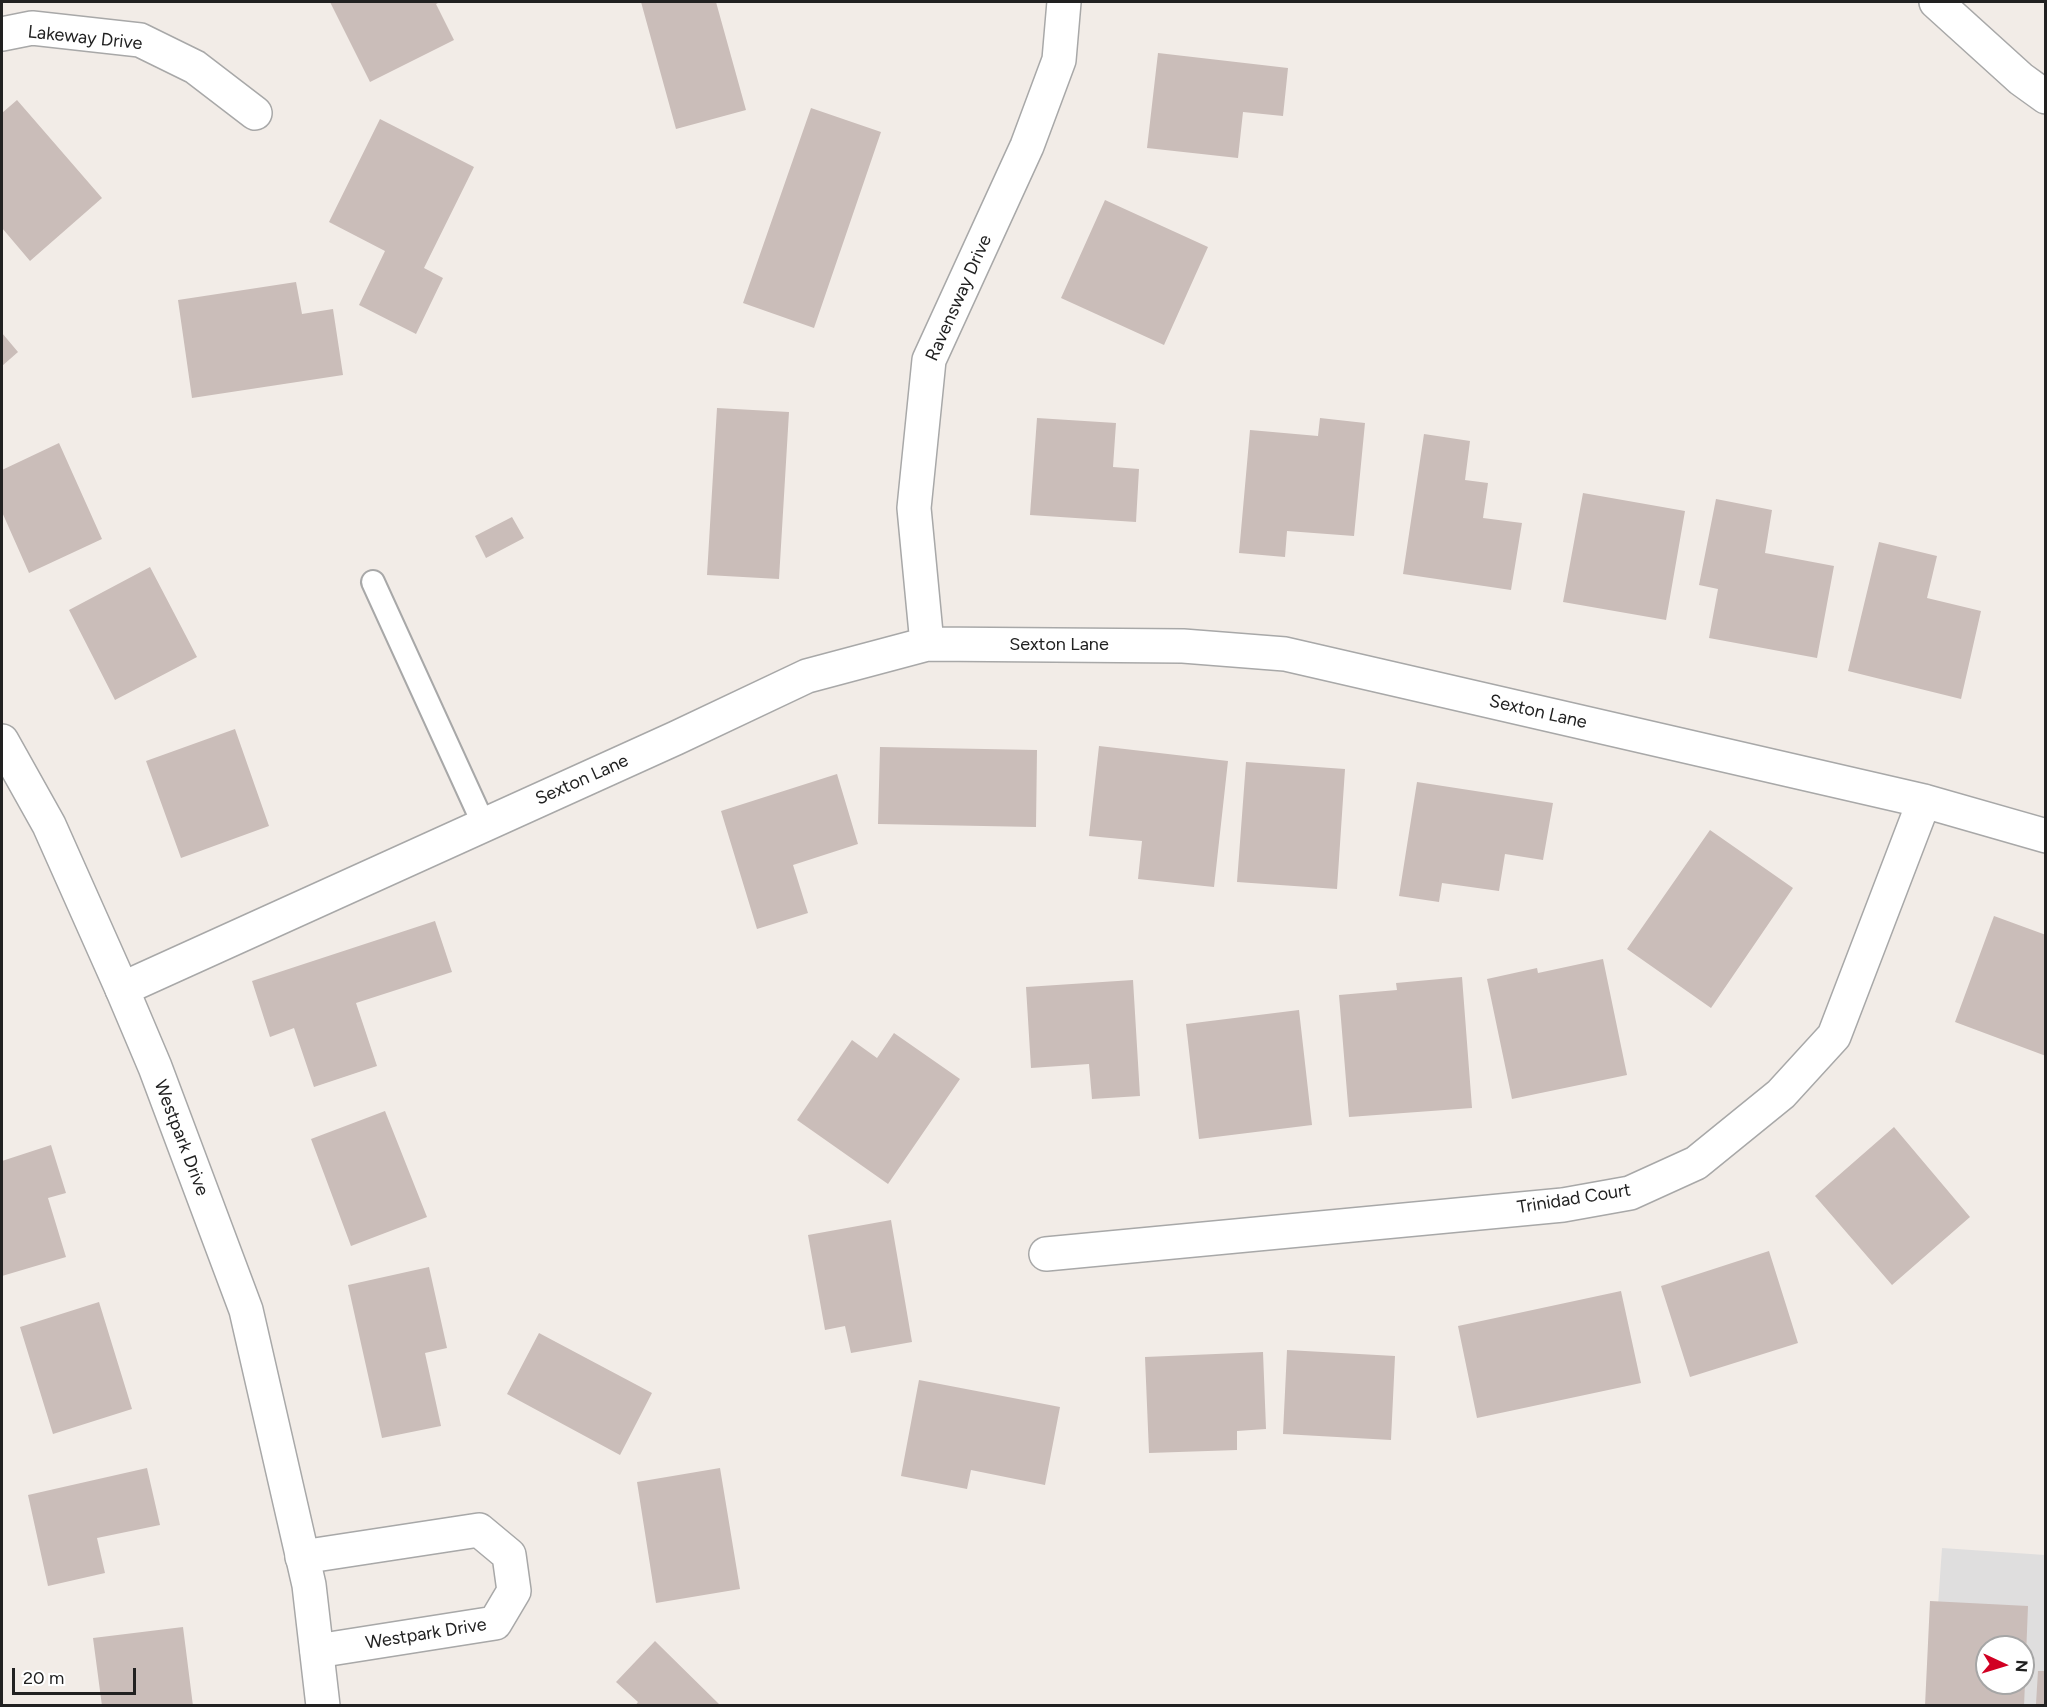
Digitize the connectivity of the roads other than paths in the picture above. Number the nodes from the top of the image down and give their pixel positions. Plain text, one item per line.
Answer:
1 (1064, 2) edge
2 (1936, 2) edge
3 (2, 34) edge
4 (2046, 97) edge
5 (255, 113) dead end
6 (373, 582) dead end
7 (927, 644) junction
8 (2, 741) edge
9 (1924, 801) junction
10 (484, 825) junction
11 (2046, 836) edge
12 (122, 989) junction
13 (1046, 1254) dead end
14 (302, 1557) junction
15 (317, 1651) junction
16 (323, 1706) edge

1 - 7 street, Ravensway Drive
2 - 4 street
3 - 5 street, Lakeway Drive
6 - 10 lane
7 - 9 street, Sexton Lane
7 - 10 street, Sexton Lane
8 - 12 street, Westpark Drive
9 - 11 street, Sexton Lane
9 - 13 street, Trinidad Court
10 - 12 street, Sexton Lane
12 - 14 street, Westpark Drive
14 - 15 street, Westpark Drive
14 - 15 street, Westpark Drive
15 - 16 street, Westpark Drive

